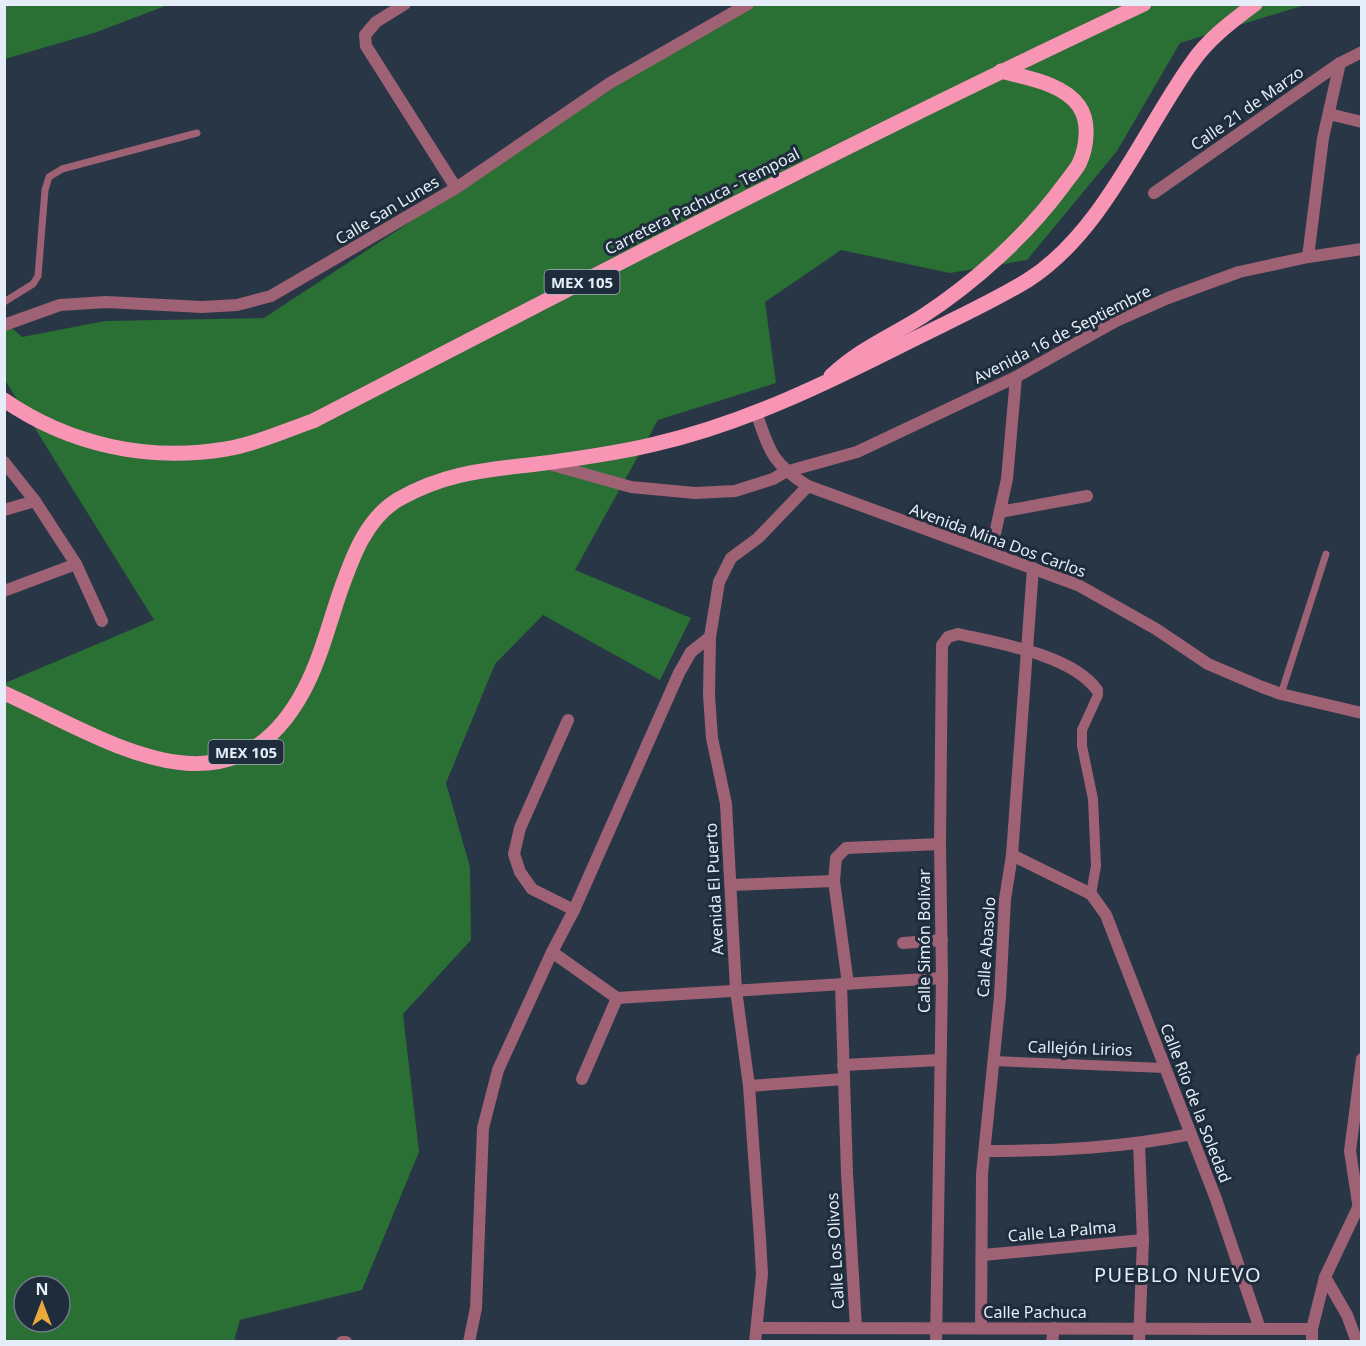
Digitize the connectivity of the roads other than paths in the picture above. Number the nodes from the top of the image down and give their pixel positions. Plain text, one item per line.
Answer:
1 (405, 4) edge
2 (748, 4) edge
3 (1144, 4) edge
4 (1255, 4) edge
5 (1362, 52) edge
6 (1340, 63) junction
7 (1001, 71) junction
8 (1329, 114) junction
9 (1362, 122) edge
10 (197, 133) dead end
11 (456, 188) junction
12 (1154, 193) dead end
13 (1362, 249) edge
14 (1308, 257) junction
15 (4, 302) edge
16 (4, 325) edge
17 (1016, 377) junction
18 (820, 386) junction
19 (4, 400) edge
20 (756, 412) junction
21 (4, 462) edge
22 (546, 463) junction
23 (785, 472) junction
24 (807, 486) junction
25 (1087, 496) dead end
26 (35, 501) junction
27 (4, 510) edge
28 (1000, 512) junction
29 (991, 552) junction
30 (1326, 554) dead end
31 (76, 564) junction
32 (1034, 568) junction
33 (4, 591) edge
34 (102, 621) dead end
35 (710, 637) junction
36 (1027, 649) junction
37 (1097, 690) joint
38 (4, 693) edge
39 (1281, 694) junction
40 (1362, 712) edge
41 (568, 720) dead end
42 (939, 844) junction
43 (1012, 855) junction
44 (834, 881) junction
45 (731, 885) junction
46 (1091, 894) junction
47 (574, 910) junction
48 (942, 940) junction
49 (903, 943) dead end
50 (552, 952) junction
51 (942, 978) junction
52 (845, 984) junction
53 (736, 990) junction
54 (617, 998) junction
55 (1362, 1059) edge
56 (940, 1060) junction
57 (993, 1061) junction
58 (843, 1065) junction
59 (1164, 1068) junction
60 (582, 1079) dead end
61 (844, 1079) junction
62 (749, 1086) junction
63 (1191, 1134) junction
64 (1139, 1144) junction
65 (985, 1151) junction
66 (1360, 1201) edge
67 (1143, 1240) junction
68 (983, 1255) junction
69 (1325, 1277) junction
70 (758, 1328) junction
71 (856, 1328) junction
72 (936, 1328) junction
73 (981, 1328) junction
74 (1054, 1328) junction
75 (1140, 1328) junction
76 (1260, 1329) junction
77 (1245, 1335) edge
78 (1312, 1335) edge
79 (469, 1341) edge
80 (755, 1341) edge
81 (936, 1341) edge
82 (1052, 1341) edge
83 (1139, 1341) edge
84 (1357, 1341) edge

1 - 11 street
2 - 11 street, Calle San Lunes
3 - 7 main road, Carretera Pachuca - Tempoal / MEX 105
4 - 18 main road, MEX 105
5 - 6 street, Calle 21 de Marzo
6 - 8 street
6 - 12 street, Calle 21 de Marzo
7 - 18 main road
7 - 19 main road, Carretera Pachuca - Tempoal / MEX 105
8 - 9 street
8 - 14 street
10 - 15 lane
11 - 16 street, Calle San Lunes
13 - 14 street, Avenida 16 de Septiembre
14 - 17 street, Avenida 16 de Septiembre
17 - 23 street, Avenida 16 de Septiembre
17 - 28 street
18 - 20 main road, MEX 105
20 - 22 main road, MEX 105
20 - 23 street, Avenida Mina Dos Carlos
21 - 26 street
22 - 23 street
22 - 38 main road, MEX 105
23 - 24 street, Avenida Mina Dos Carlos
24 - 29 street, Avenida Mina Dos Carlos
24 - 35 street, Avenida El Puerto
25 - 28 street
26 - 27 street
26 - 31 street
28 - 29 street
29 - 32 street, Avenida Mina Dos Carlos
30 - 39 lane
31 - 33 street
31 - 34 street
32 - 36 street, Calle Abasolo
32 - 39 street, Avenida Mina Dos Carlos
35 - 45 street, Avenida El Puerto
35 - 47 street
36 - 37 street
36 - 42 street, Calle Simón Bolívar
36 - 43 street, Calle Abasolo
37 - 46 street
39 - 40 street, Avenida Mina Dos Carlos
41 - 47 street
42 - 44 street
42 - 48 street, Calle Simón Bolívar
43 - 46 street
43 - 57 street, Calle Abasolo
44 - 45 street
44 - 52 street
45 - 53 street, Avenida El Puerto
46 - 59 street, Calle Río de la Soledad
47 - 50 street
48 - 49 street
48 - 51 street, Calle Simón Bolívar
50 - 54 street
50 - 79 street
51 - 52 street
51 - 56 street, Calle Simón Bolívar
52 - 53 street
52 - 58 street
53 - 54 street
53 - 62 street, Avenida El Puerto
54 - 60 street
55 - 66 street
56 - 58 street
56 - 72 street, Calle Simón Bolívar
57 - 59 street, Callejón Lirios
57 - 65 street, Calle Abasolo
58 - 61 street
59 - 63 street, Calle Río de la Soledad
61 - 62 street
61 - 71 street, Calle Los Olivos
62 - 70 street, Avenida El Puerto
63 - 64 street
63 - 76 street, Calle Río de la Soledad
64 - 65 street
64 - 67 street
65 - 68 street, Calle Abasolo
66 - 69 street
67 - 68 street, Calle La Palma
67 - 75 street
68 - 73 street, Calle Abasolo
69 - 78 street
69 - 84 street
70 - 71 street, Calle Pachuca
70 - 80 street, Avenida El Puerto
71 - 72 street, Calle Pachuca
72 - 73 street, Calle Pachuca
72 - 81 street, Calle Simón Bolívar
73 - 74 street, Calle Pachuca
74 - 75 street, Calle Pachuca
74 - 82 street
75 - 77 street, Calle Pachuca
75 - 83 street
76 - 77 street, Calle Pachuca
76 - 78 street, Calle Pachuca

